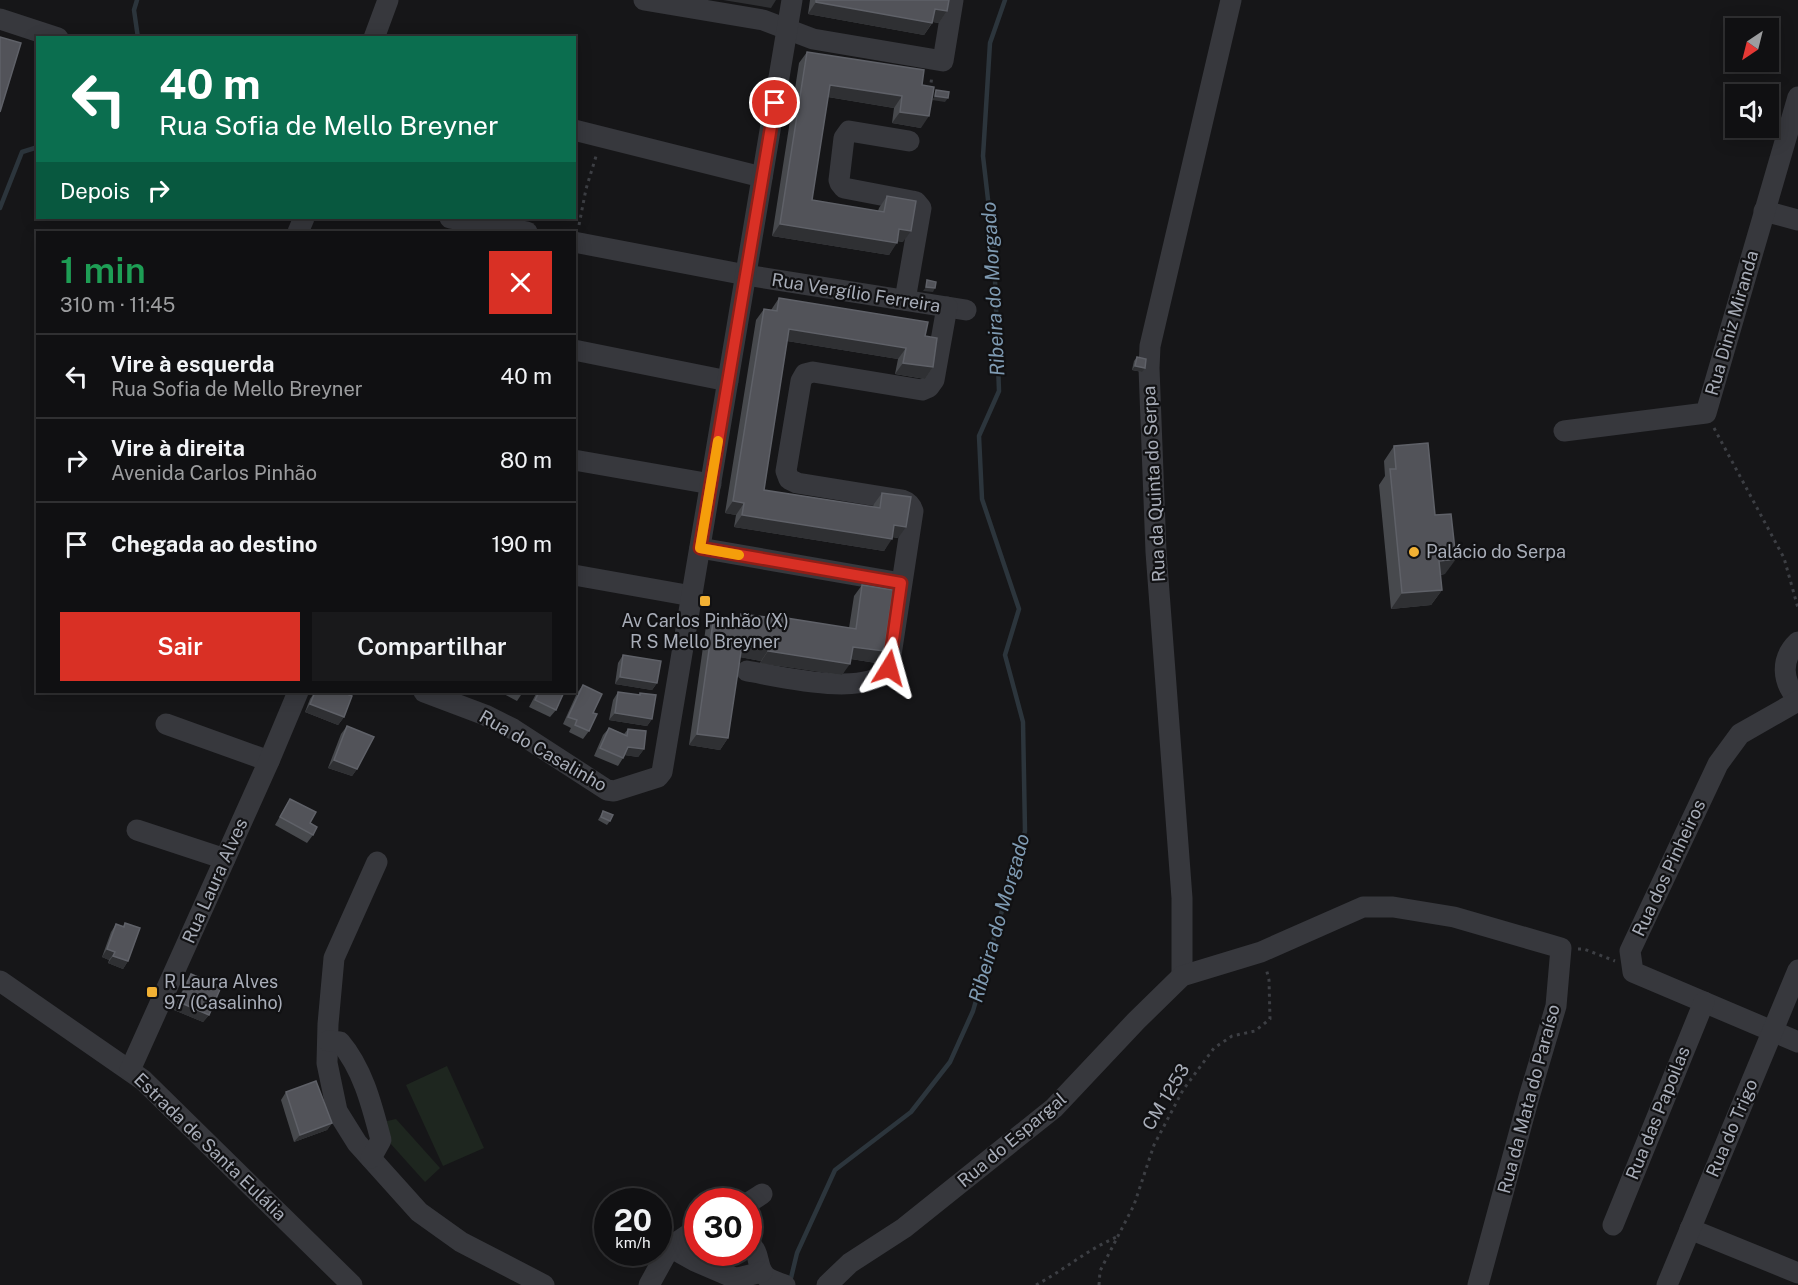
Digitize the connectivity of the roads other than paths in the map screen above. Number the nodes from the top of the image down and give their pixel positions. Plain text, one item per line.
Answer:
1 (388, 0) edge
2 (792, 0) edge
3 (952, 0) edge
4 (1231, 0) edge
5 (652, 1) edge
6 (0, 19) edge
7 (787, 29) junction
8 (52, 36) edge
9 (375, 36) edge
10 (1798, 97) edge
11 (576, 130) edge
12 (909, 141) dead end
13 (762, 177) junction
14 (1764, 211) junction
15 (456, 219) edge
16 (1798, 220) edge
17 (522, 231) edge
18 (576, 242) edge
19 (746, 276) junction
20 (905, 300) junction
21 (576, 350) edge
22 (728, 381) junction
23 (1564, 431) dead end
24 (576, 460) edge
25 (711, 484) junction
26 (700, 548) junction
27 (576, 575) edge
28 (901, 583) junction
29 (692, 596) junction
30 (1798, 642) edge
31 (747, 671) dead end
32 (298, 693) edge
33 (427, 693) edge
34 (1798, 700) edge
35 (166, 724) dead end
36 (269, 761) junction
37 (137, 830) dead end
38 (225, 859) junction
39 (377, 862) dead end
40 (1798, 970) edge
41 (1182, 976) junction
42 (0, 981) edge
43 (1704, 1002) junction
44 (1773, 1031) junction
45 (328, 1041) junction
46 (1798, 1042) edge
47 (130, 1070) junction
48 (371, 1158) junction
49 (1612, 1224) dead end
50 (1690, 1229) junction
51 (672, 1248) edge
52 (762, 1260) edge
53 (660, 1266) edge
54 (1798, 1272) edge
55 (773, 1279) edge
56 (352, 1285) edge
57 (544, 1285) edge
58 (649, 1285) edge
59 (827, 1285) edge
60 (1478, 1285) edge
61 (1667, 1285) edge

1 - 9 street
2 - 7 street
3 - 7 street
4 - 41 street, Rua da Quinta do Serpa
5 - 7 street
6 - 8 street
7 - 13 street
10 - 14 street, Rua Diniz Miranda
11 - 13 street
12 - 20 street
13 - 19 street
14 - 16 street
14 - 23 street, Rua Diniz Miranda
15 - 17 street
18 - 19 street, Rua Vergílio Ferreira
19 - 20 street, Rua Vergílio Ferreira
19 - 22 street
20 - 28 street, Rua Vergílio Ferreira
21 - 22 street
22 - 25 street
24 - 25 street
25 - 26 street
26 - 28 street
26 - 29 street
27 - 29 street
28 - 31 street
29 - 33 street, Rua do Casalinho
30 - 34 street, Rua dos Pinheiros
32 - 36 street, Rua Laura Alves
34 - 43 street, Rua dos Pinheiros
35 - 36 street
36 - 38 street, Rua Laura Alves
37 - 38 street
38 - 47 street, Rua Laura Alves
39 - 45 street
40 - 44 street, Rua do Trigo
41 - 59 street, Rua do Espargal
41 - 60 street, Rua da Mata do Paraíso
42 - 47 street, Estrada de Santa Eulália
43 - 44 street
43 - 49 street, Rua das Papoilas
44 - 46 street
44 - 50 street, Rua do Trigo
45 - 48 street
45 - 48 street
47 - 56 street, Estrada de Santa Eulália
48 - 57 street
50 - 54 street
50 - 61 street, Rua do Trigo
51 - 55 street
52 - 55 street
53 - 58 street

